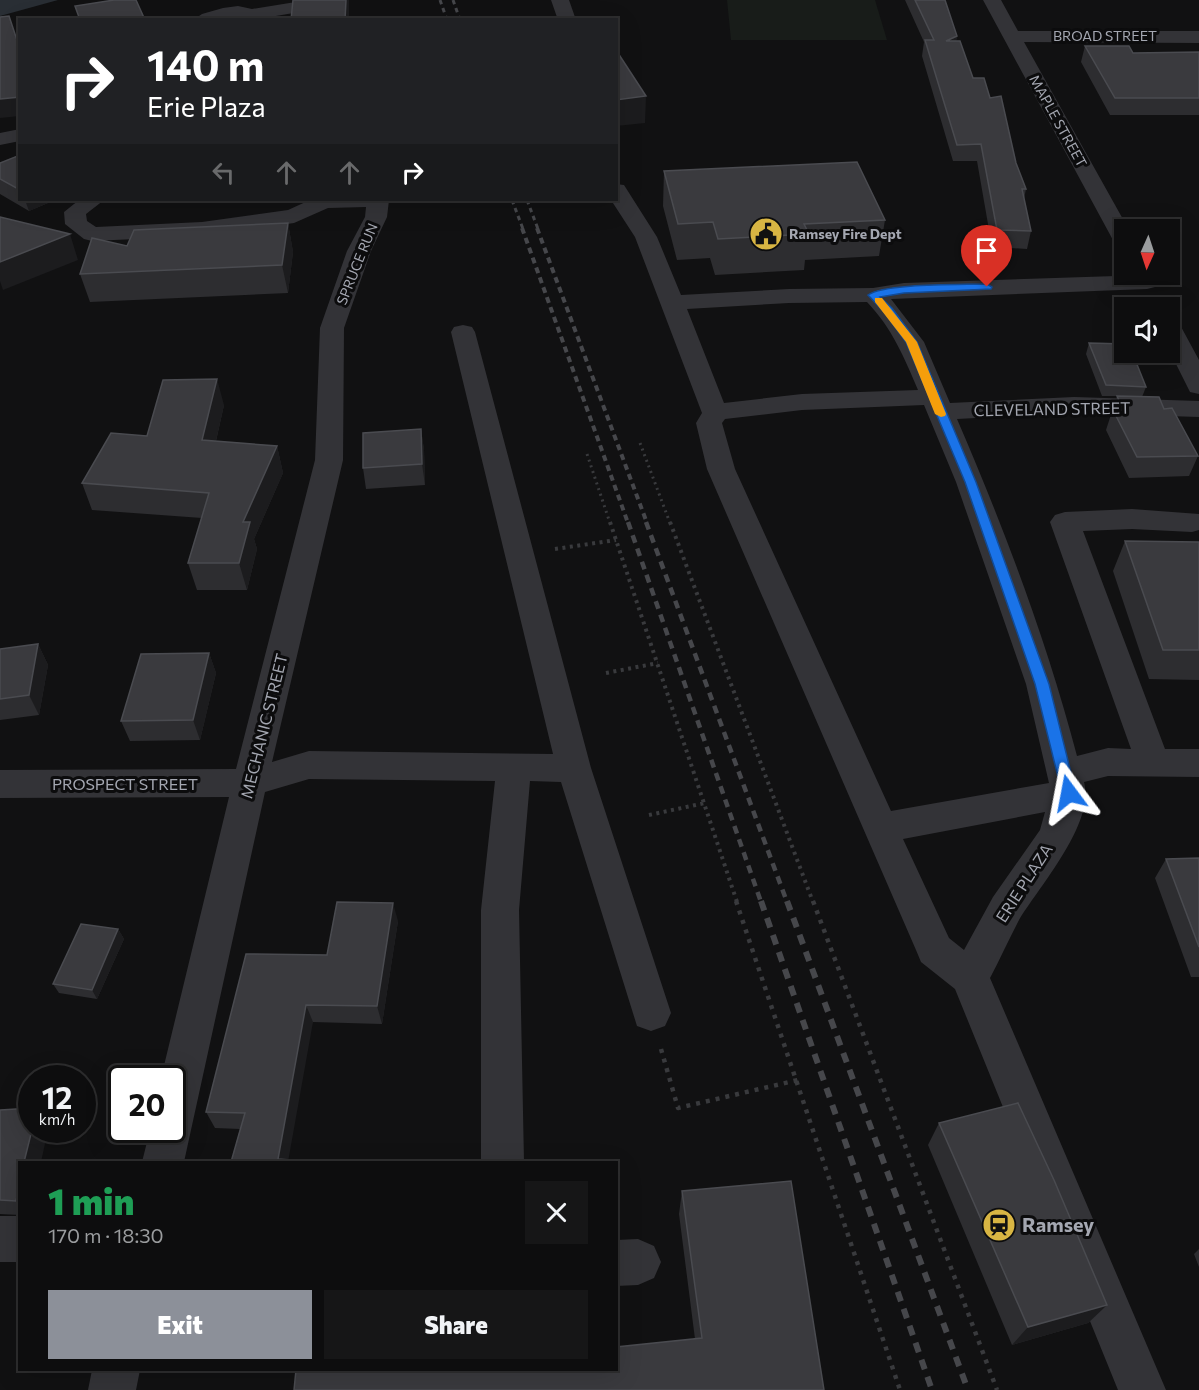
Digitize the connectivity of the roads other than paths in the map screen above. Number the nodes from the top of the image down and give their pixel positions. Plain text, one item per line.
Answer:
1 (560, 0) edge
2 (992, 0) edge
3 (329, 2) edge
4 (255, 17) edge
5 (207, 18) edge
6 (566, 18) edge
7 (1011, 36) junction
8 (1199, 37) edge
9 (18, 135) edge
10 (0, 139) edge
11 (618, 193) edge
12 (92, 201) edge
13 (320, 201) edge
14 (378, 201) edge
15 (1114, 222) edge
16 (1149, 285) edge
17 (873, 295) junction
18 (670, 303) junction
19 (332, 328) joint
20 (462, 332) dead end
21 (1180, 348) edge
22 (1199, 386) edge
23 (937, 404) junction
24 (1199, 409) edge
25 (715, 413) junction
26 (1192, 522) dead end
27 (1153, 763) junction
28 (1199, 763) edge
29 (514, 766) junction
30 (574, 768) junction
31 (250, 783) junction
32 (1067, 783) junction
33 (0, 784) edge
34 (881, 828) junction
35 (970, 977) junction
36 (651, 1013) road end
37 (185, 1065) edge
38 (168, 1143) edge
39 (163, 1161) edge
40 (503, 1161) edge
41 (0, 1239) edge
42 (18, 1239) edge
43 (116, 1371) edge
44 (112, 1390) edge
45 (1142, 1390) edge

1 - 6 street
2 - 7 street, MAPLE STREET
3 - 4 street
4 - 5 street
7 - 8 street, BROAD STREET
7 - 15 street, MAPLE STREET
9 - 10 street
11 - 18 street
12 - 13 street
14 - 19 street, SPRUCE RUN
16 - 17 street
17 - 18 street
17 - 23 street
18 - 25 street
19 - 31 street, MECHANIC STREET
20 - 30 street
21 - 22 street
23 - 24 street, CLEVELAND STREET
23 - 25 street, CLEVELAND STREET
23 - 32 street
25 - 34 street
26 - 27 street
27 - 28 street
27 - 32 street
29 - 30 street, PROSPECT STREET
29 - 31 street, PROSPECT STREET
29 - 40 street
30 - 36 street
31 - 33 street, PROSPECT STREET
31 - 37 street, MECHANIC STREET
32 - 34 street
32 - 35 street, ERIE PLAZA
34 - 35 street
35 - 45 street
38 - 39 street
41 - 42 street
43 - 44 street

